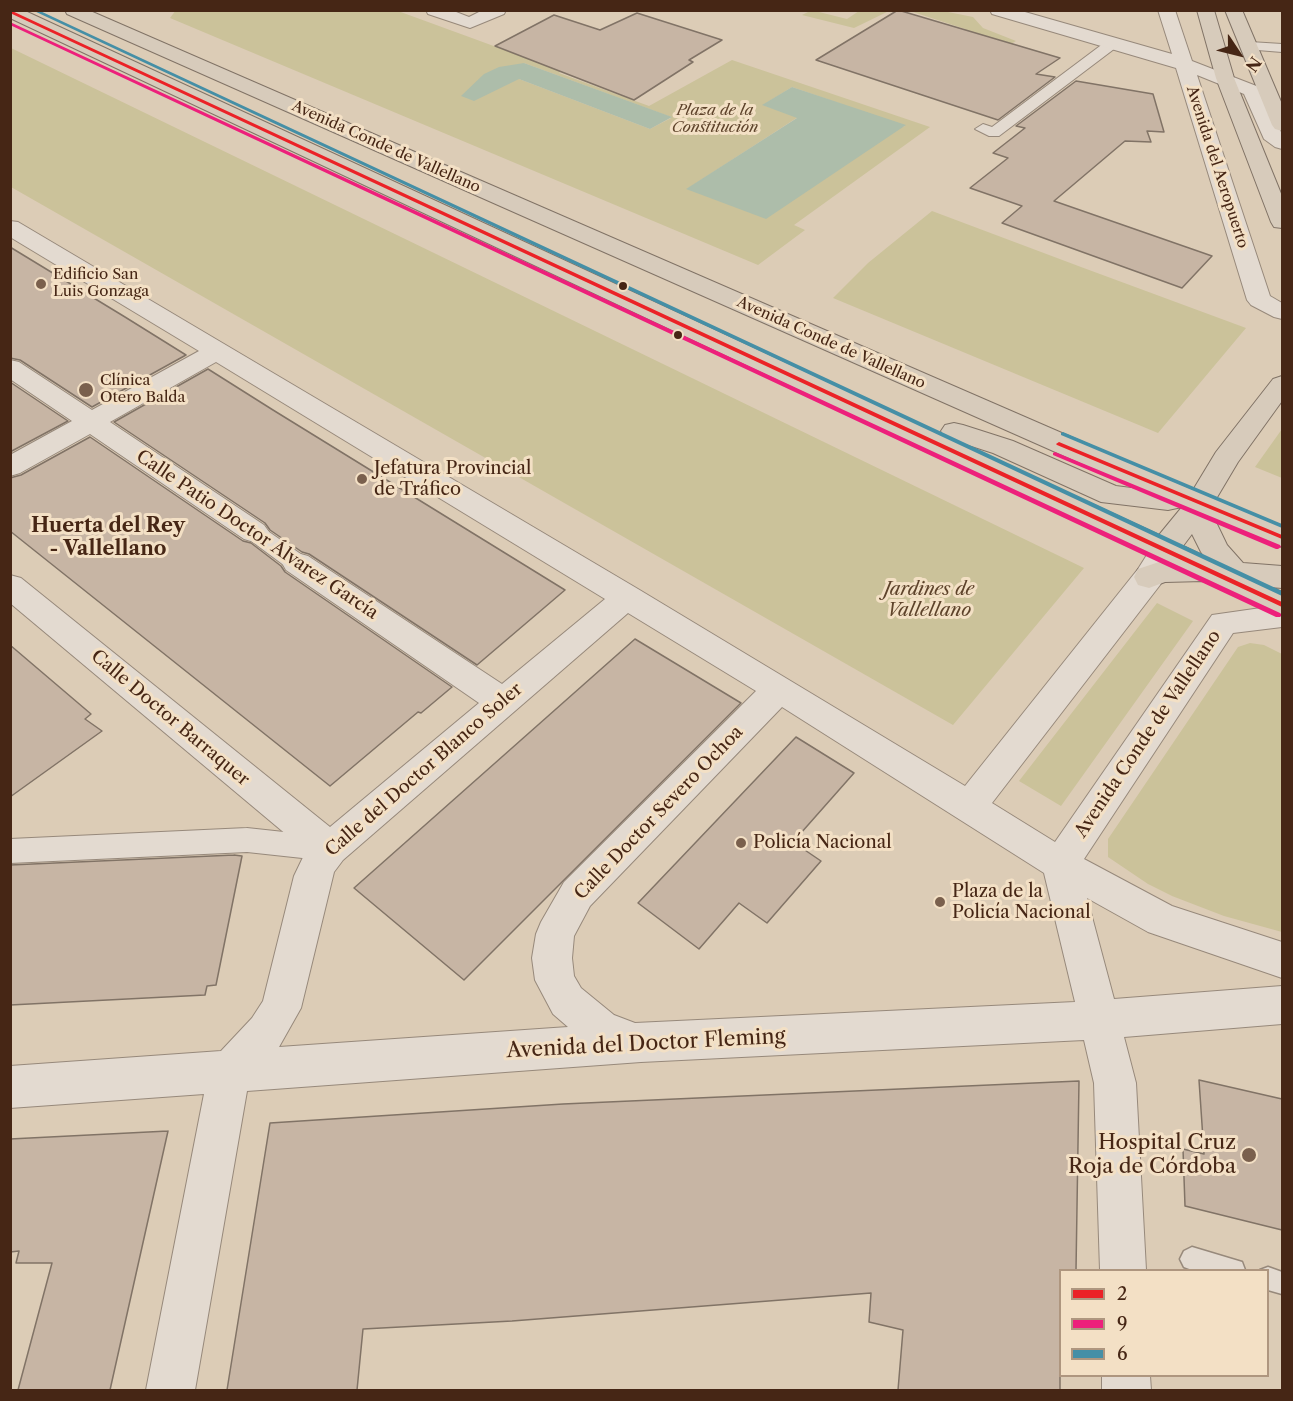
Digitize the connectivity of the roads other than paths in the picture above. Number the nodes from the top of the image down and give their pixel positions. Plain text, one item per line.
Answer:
1 (73, 10) edge
2 (434, 10) edge
3 (498, 10) edge
4 (998, 10) edge
5 (1166, 10) edge
6 (1205, 10) edge
7 (1233, 10) edge
8 (10, 11) edge
9 (1113, 43) junction
10 (1250, 46) junction
11 (1282, 48) edge
12 (1184, 64) junction
13 (1225, 78) junction
14 (1282, 125) edge
15 (983, 129) dead end
16 (1282, 143) edge
17 (1282, 222) edge
18 (10, 227) edge
19 (1282, 312) edge
20 (218, 351) junction
21 (10, 368) edge
22 (796, 378) junction
23 (1282, 384) edge
24 (92, 422) junction
25 (10, 467) edge
26 (1199, 504) junction
27 (1282, 518) edge
28 (254, 532) joint
29 (1282, 537) edge
30 (1165, 549) junction
31 (297, 562) joint
32 (1149, 577) junction
33 (1231, 577) junction
34 (1282, 577) edge
35 (10, 586) edge
36 (627, 597) junction
37 (1282, 604) edge
38 (1282, 616) edge
39 (779, 689) junction
40 (503, 702) junction
41 (969, 807) junction
42 (330, 849) junction
43 (10, 851) edge
44 (1060, 864) junction
45 (1282, 960) edge
46 (1282, 1005) edge
47 (1099, 1020) junction
48 (640, 1042) junction
49 (229, 1073) junction
50 (10, 1086) edge
51 (1192, 1259) dead end
52 (1123, 1269) edge
53 (1230, 1269) edge
54 (170, 1390) edge

1 - 26 main road, Avenida Conde de Vallellano
2 - 3 street
4 - 9 street
5 - 12 street, Avenida del Aeropuerto
6 - 13 main road, Avenida del Aeropuerto
7 - 10 main road
8 - 22 main road, Avenida Conde de Vallellano
9 - 12 street
9 - 15 street
10 - 11 street
10 - 14 main road
12 - 13 street
12 - 19 street, Avenida del Aeropuerto
13 - 16 street
13 - 17 main road, Avenida del Aeropuerto
18 - 20 street
20 - 24 street
20 - 36 street
21 - 24 street, Calle Patio Doctor Álvarez García
22 - 26 main road, Avenida Conde de Vallellano
22 - 30 main road, Avenida Conde de Vallellano
23 - 26 main road
24 - 25 street
24 - 28 street, Calle Patio Doctor Álvarez García
26 - 27 main road
26 - 29 main road
26 - 30 main road
26 - 33 main road
28 - 31 street, Calle Patio Doctor Álvarez García
30 - 32 street
30 - 33 main road, Avenida Conde de Vallellano
31 - 40 street, Calle Patio Doctor Álvarez García
32 - 33 main road
32 - 41 street
33 - 34 main road
33 - 37 main road, Avenida Conde de Vallellano
35 - 42 street, Calle Doctor Barraquer
36 - 39 street
36 - 40 street, Calle del Doctor Blanco Soler
38 - 44 street, Avenida Conde de Vallellano
39 - 41 street
39 - 48 street, Calle Doctor Severo Ochoa
40 - 42 street, Calle del Doctor Blanco Soler
41 - 44 street
42 - 43 street
42 - 49 street, Calle del Doctor Blanco Soler
44 - 45 street
44 - 47 street
46 - 47 street, Avenida del Doctor Fleming
47 - 48 street, Avenida del Doctor Fleming
47 - 52 street
48 - 49 street, Avenida del Doctor Fleming
49 - 50 street, Avenida del Doctor Fleming
49 - 54 street
51 - 53 lane

